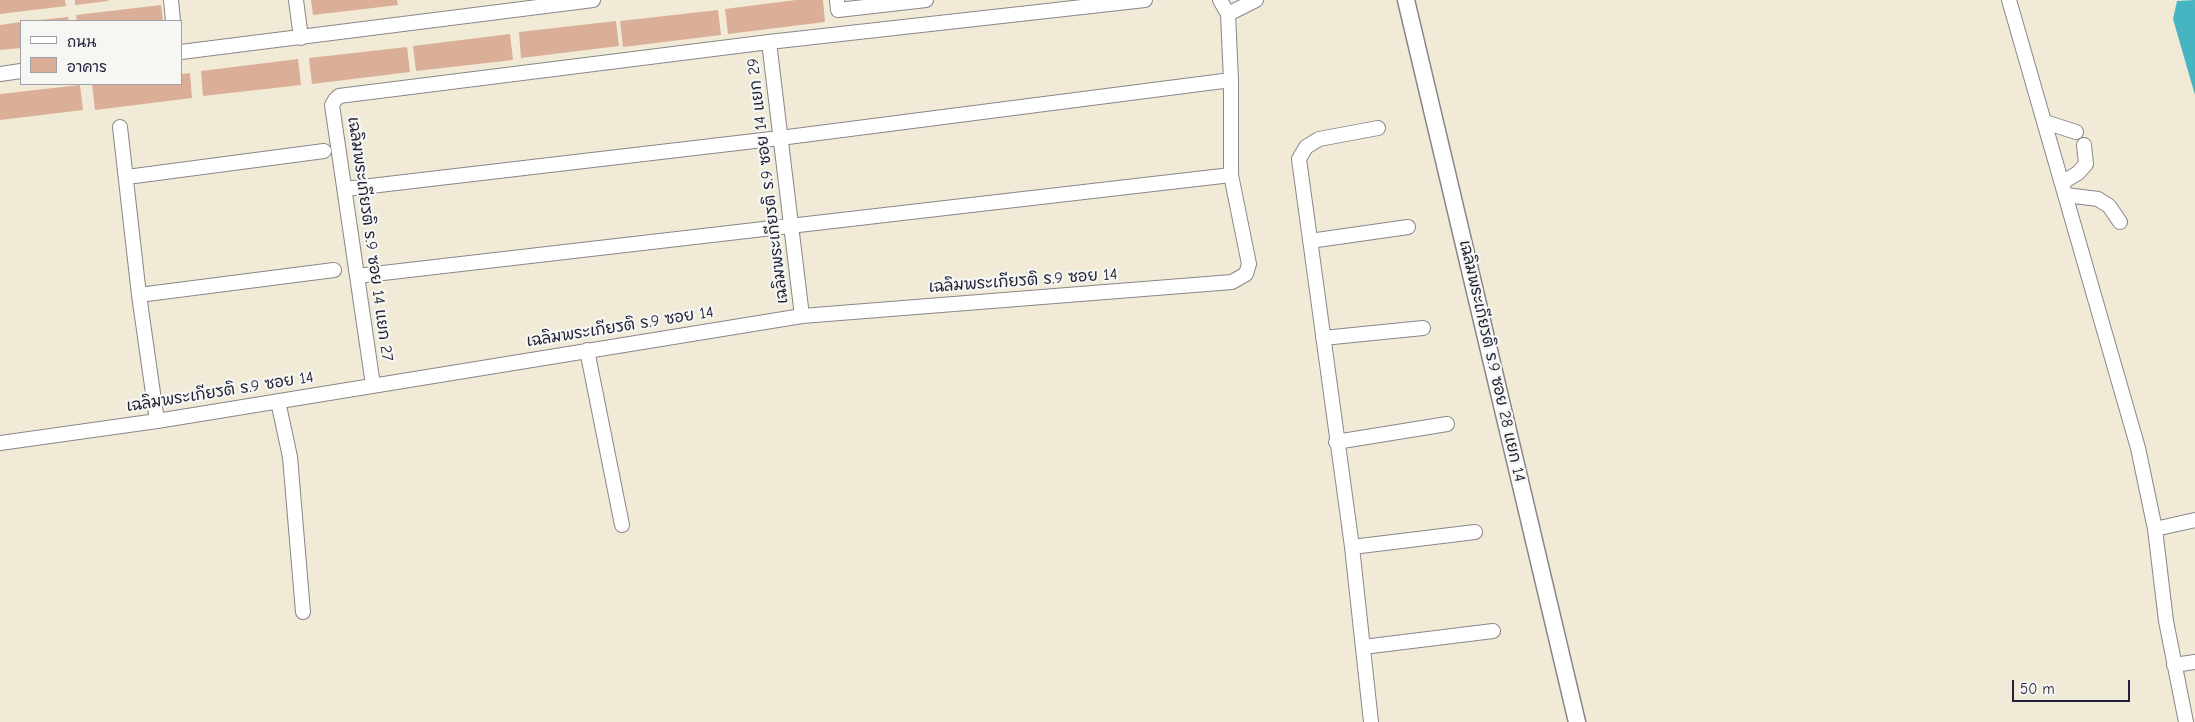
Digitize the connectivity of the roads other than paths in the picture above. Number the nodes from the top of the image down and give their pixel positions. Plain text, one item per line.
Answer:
1 (171, 0) edge
2 (296, 0) edge
3 (593, 0) edge
4 (837, 0) edge
5 (926, 0) edge
6 (1145, 0) edge
7 (1220, 0) edge
8 (1256, 0) edge
9 (1406, 0) edge
10 (2010, 0) edge
11 (1228, 14) junction
12 (174, 20) edge
13 (301, 38) junction
14 (769, 42) junction
15 (182, 52) edge
16 (20, 71) edge
17 (0, 74) edge
18 (1231, 80) junction
19 (2045, 122) junction
20 (120, 126) dead end
21 (1378, 128) dead end
22 (2076, 132) dead end
23 (780, 138) junction
24 (2084, 145) dead end
25 (324, 151) dead end
26 (1231, 175) junction
27 (127, 177) junction
28 (2065, 188) junction
29 (345, 189) junction
30 (2120, 222) dead end
31 (792, 227) junction
32 (1408, 227) dead end
33 (1310, 241) junction
34 (334, 270) dead end
35 (357, 276) junction
36 (139, 295) junction
37 (802, 316) junction
38 (1423, 328) dead end
39 (1323, 338) junction
40 (587, 350) junction
41 (373, 385) junction
42 (278, 401) junction
43 (157, 421) junction
44 (1446, 424) dead end
45 (1336, 442) junction
46 (0, 443) edge
47 (2195, 520) edge
48 (622, 525) dead end
49 (2155, 529) junction
50 (1475, 532) dead end
51 (1352, 546) junction
52 (303, 612) dead end
53 (1493, 630) dead end
54 (1363, 648) junction
55 (2195, 662) edge
56 (2174, 665) junction
57 (1371, 722) edge
58 (1577, 722) edge
59 (2186, 722) edge

1 - 12 street
2 - 13 street
3 - 13 street
4 - 5 street
6 - 14 street
7 - 11 street
8 - 11 street
9 - 58 street, เฉลิมพระเกียรติ ร.9 ซอย 28 แยก 14
10 - 19 street
11 - 18 street
13 - 15 street
14 - 23 street, เฉลิมพระเกียรติ ร.9 ซอย 14 แยก 29
14 - 29 street, เฉลิมพระเกียรติ ร.9 ซอย 14 แยก 27
16 - 17 street
18 - 23 street
18 - 26 street
19 - 22 street
19 - 28 street
20 - 27 street
21 - 33 street
23 - 29 street
23 - 31 street, เฉลิมพระเกียรติ ร.9 ซอย 14 แยก 29
24 - 28 street
25 - 27 street
26 - 31 street
26 - 37 street, เฉลิมพระเกียรติ ร.9 ซอย 14
27 - 36 street
28 - 30 street
28 - 49 street
29 - 35 street, เฉลิมพระเกียรติ ร.9 ซอย 14 แยก 27
31 - 35 street
31 - 37 street, เฉลิมพระเกียรติ ร.9 ซอย 14 แยก 29
32 - 33 street
33 - 39 street
34 - 36 street
35 - 41 street, เฉลิมพระเกียรติ ร.9 ซอย 14 แยก 27
36 - 43 street
37 - 40 street, เฉลิมพระเกียรติ ร.9 ซอย 14
38 - 39 street
39 - 45 street
40 - 41 street, เฉลิมพระเกียรติ ร.9 ซอย 14
40 - 48 street
41 - 42 street, เฉลิมพระเกียรติ ร.9 ซอย 14
42 - 43 street, เฉลิมพระเกียรติ ร.9 ซอย 14
42 - 52 street
43 - 46 street, เฉลิมพระเกียรติ ร.9 ซอย 14
44 - 45 street
45 - 51 street
47 - 49 street
49 - 56 street
50 - 51 street
51 - 54 street
53 - 54 street
54 - 57 street
55 - 56 street
56 - 59 street

